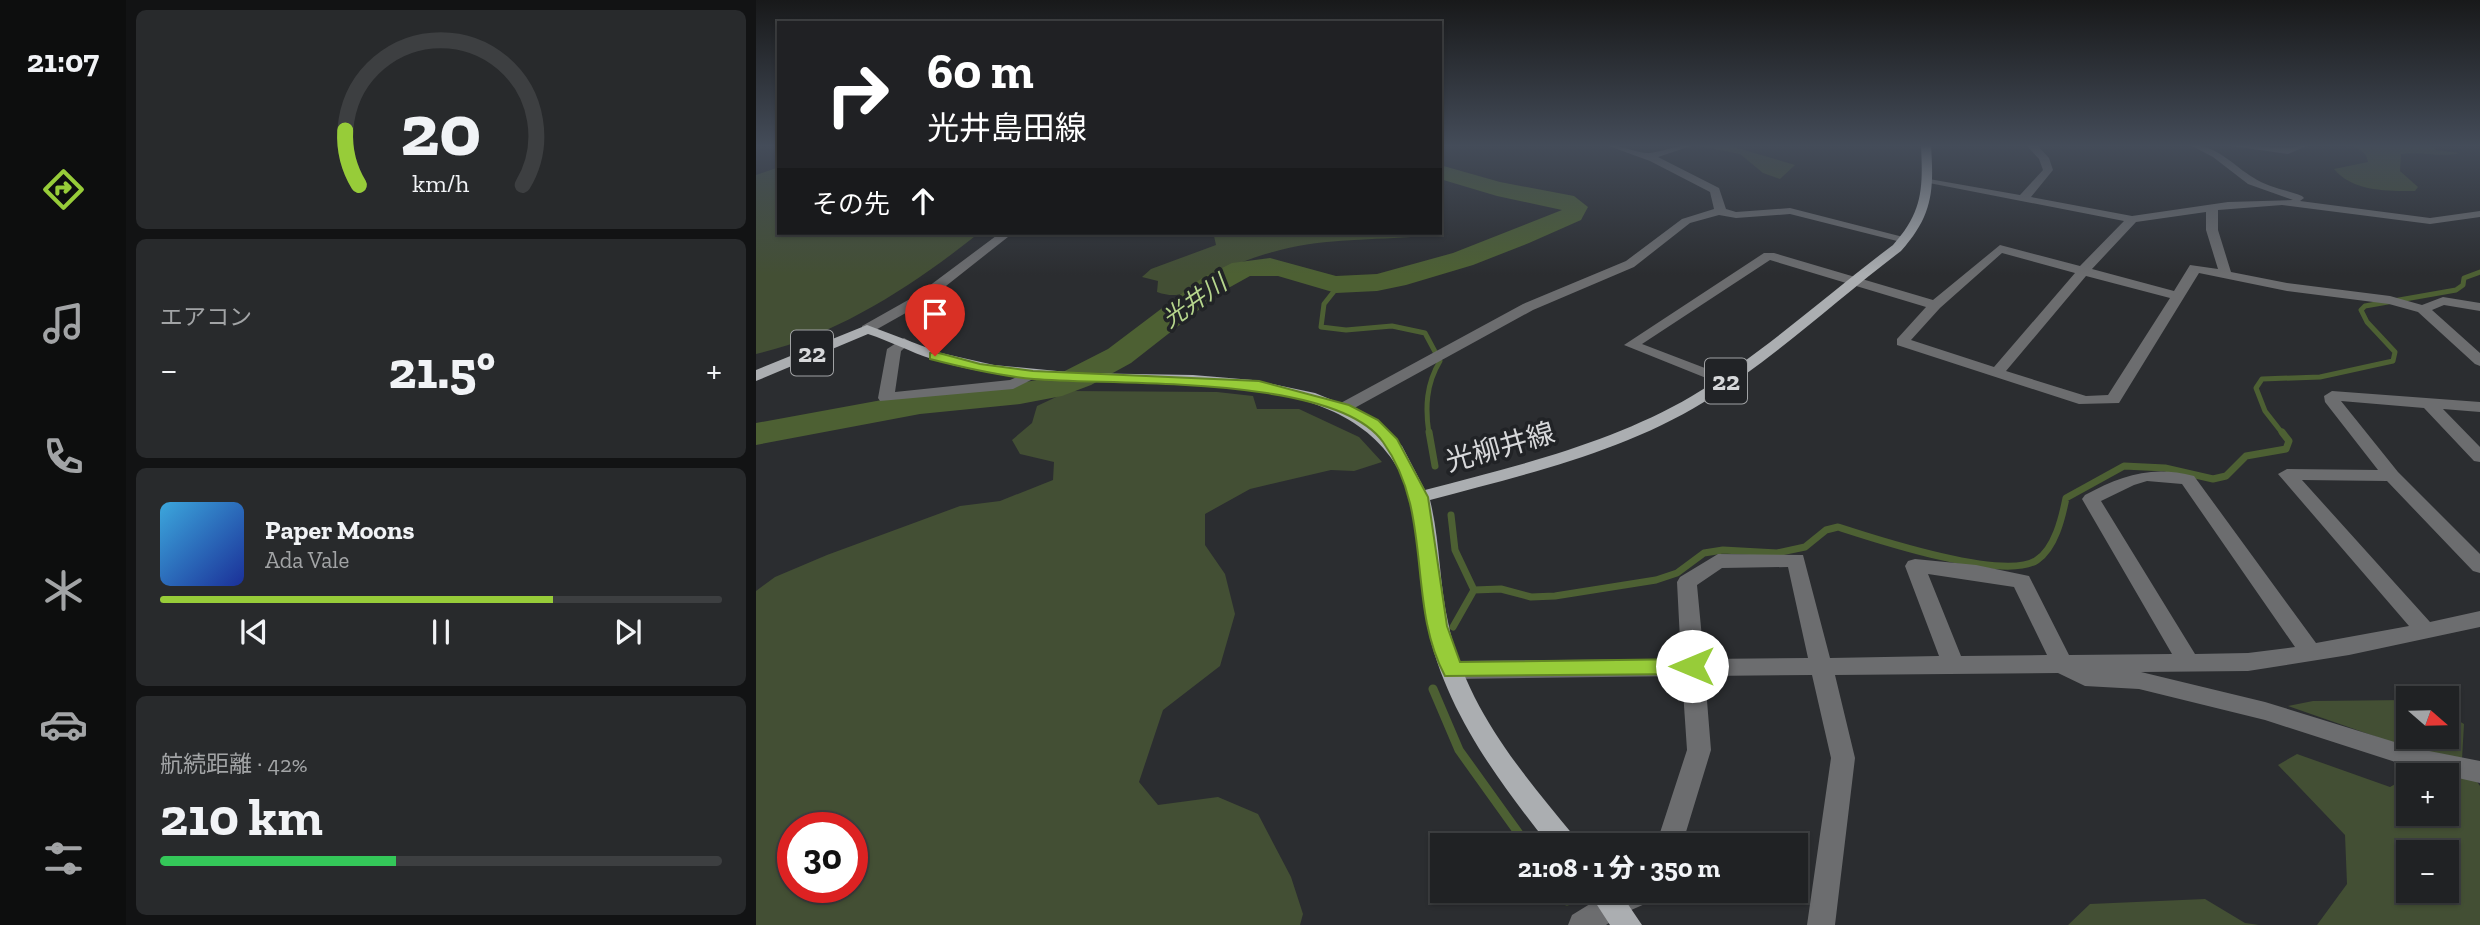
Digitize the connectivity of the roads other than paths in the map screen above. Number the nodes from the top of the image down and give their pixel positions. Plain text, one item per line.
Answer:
1 (1711, 188) edge
2 (1928, 188) edge
3 (1966, 188) edge
4 (2032, 188) edge
5 (2268, 188) edge
6 (2024, 198) junction
7 (2303, 202) junction
8 (2212, 208) junction
9 (1719, 211) junction
10 (2480, 214) edge
11 (2132, 219) junction
12 (1005, 235) edge
13 (1021, 235) edge
14 (1905, 239) junction
15 (962, 270) junction
16 (2083, 271) junction
17 (2225, 272) junction
18 (1852, 281) junction
19 (2177, 296) junction
20 (1936, 305) junction
21 (2480, 307) edge
22 (2423, 309) junction
23 (867, 329) junction
24 (904, 342) junction
25 (2480, 361) edge
26 (1997, 372) junction
27 (1033, 375) junction
28 (756, 376) edge
29 (1726, 381) junction
30 (2429, 404) junction
31 (2480, 407) edge
32 (1343, 408) junction
33 (2480, 457) edge
34 (2392, 476) junction
35 (1420, 497) junction
36 (2480, 566) edge
37 (2480, 619) edge
38 (2424, 629) junction
39 (2311, 653) junction
40 (2189, 663) junction
41 (2062, 664) junction
42 (1821, 665) junction
43 (1953, 665) junction
44 (1692, 666) junction
45 (1452, 670) junction
46 (2480, 772) edge
47 (1556, 833) edge
48 (1674, 833) edge
49 (1614, 907) edge
50 (1582, 925) edge
51 (1821, 925) edge

1 - 9 street
2 - 14 main road, 光柳井線 / 22
3 - 6 street
4 - 6 street
5 - 7 street
6 - 11 street
7 - 8 street
7 - 10 street
8 - 11 street
8 - 17 street
9 - 14 street
9 - 32 street
11 - 16 street
12 - 15 street
13 - 15 street
14 - 18 main road, 光柳井線 / 22
15 - 23 street
16 - 19 street
16 - 20 street
16 - 26 street
17 - 19 street
17 - 22 street
18 - 20 street
18 - 29 main road, 光柳井線 / 22
18 - 29 street
19 - 26 street
20 - 26 street
21 - 22 street
22 - 25 street
23 - 24 main road, 光柳井線 / 22
23 - 28 main road, 22
24 - 27 main road, 光柳井線 / 22
24 - 27 street
27 - 32 main road, 光柳井線 / 22
29 - 35 main road, 光柳井線 / 22
30 - 31 street
30 - 33 street
30 - 34 street
32 - 35 main road, 光柳井線 / 22
34 - 36 street
34 - 38 street
35 - 45 main road
37 - 38 street
38 - 39 street
39 - 40 street
39 - 40 street
40 - 41 street
41 - 43 street
41 - 43 street
41 - 46 street
42 - 43 street
42 - 44 street
42 - 44 street
42 - 51 street
44 - 45 street
44 - 48 street
45 - 47 main road
49 - 50 street

